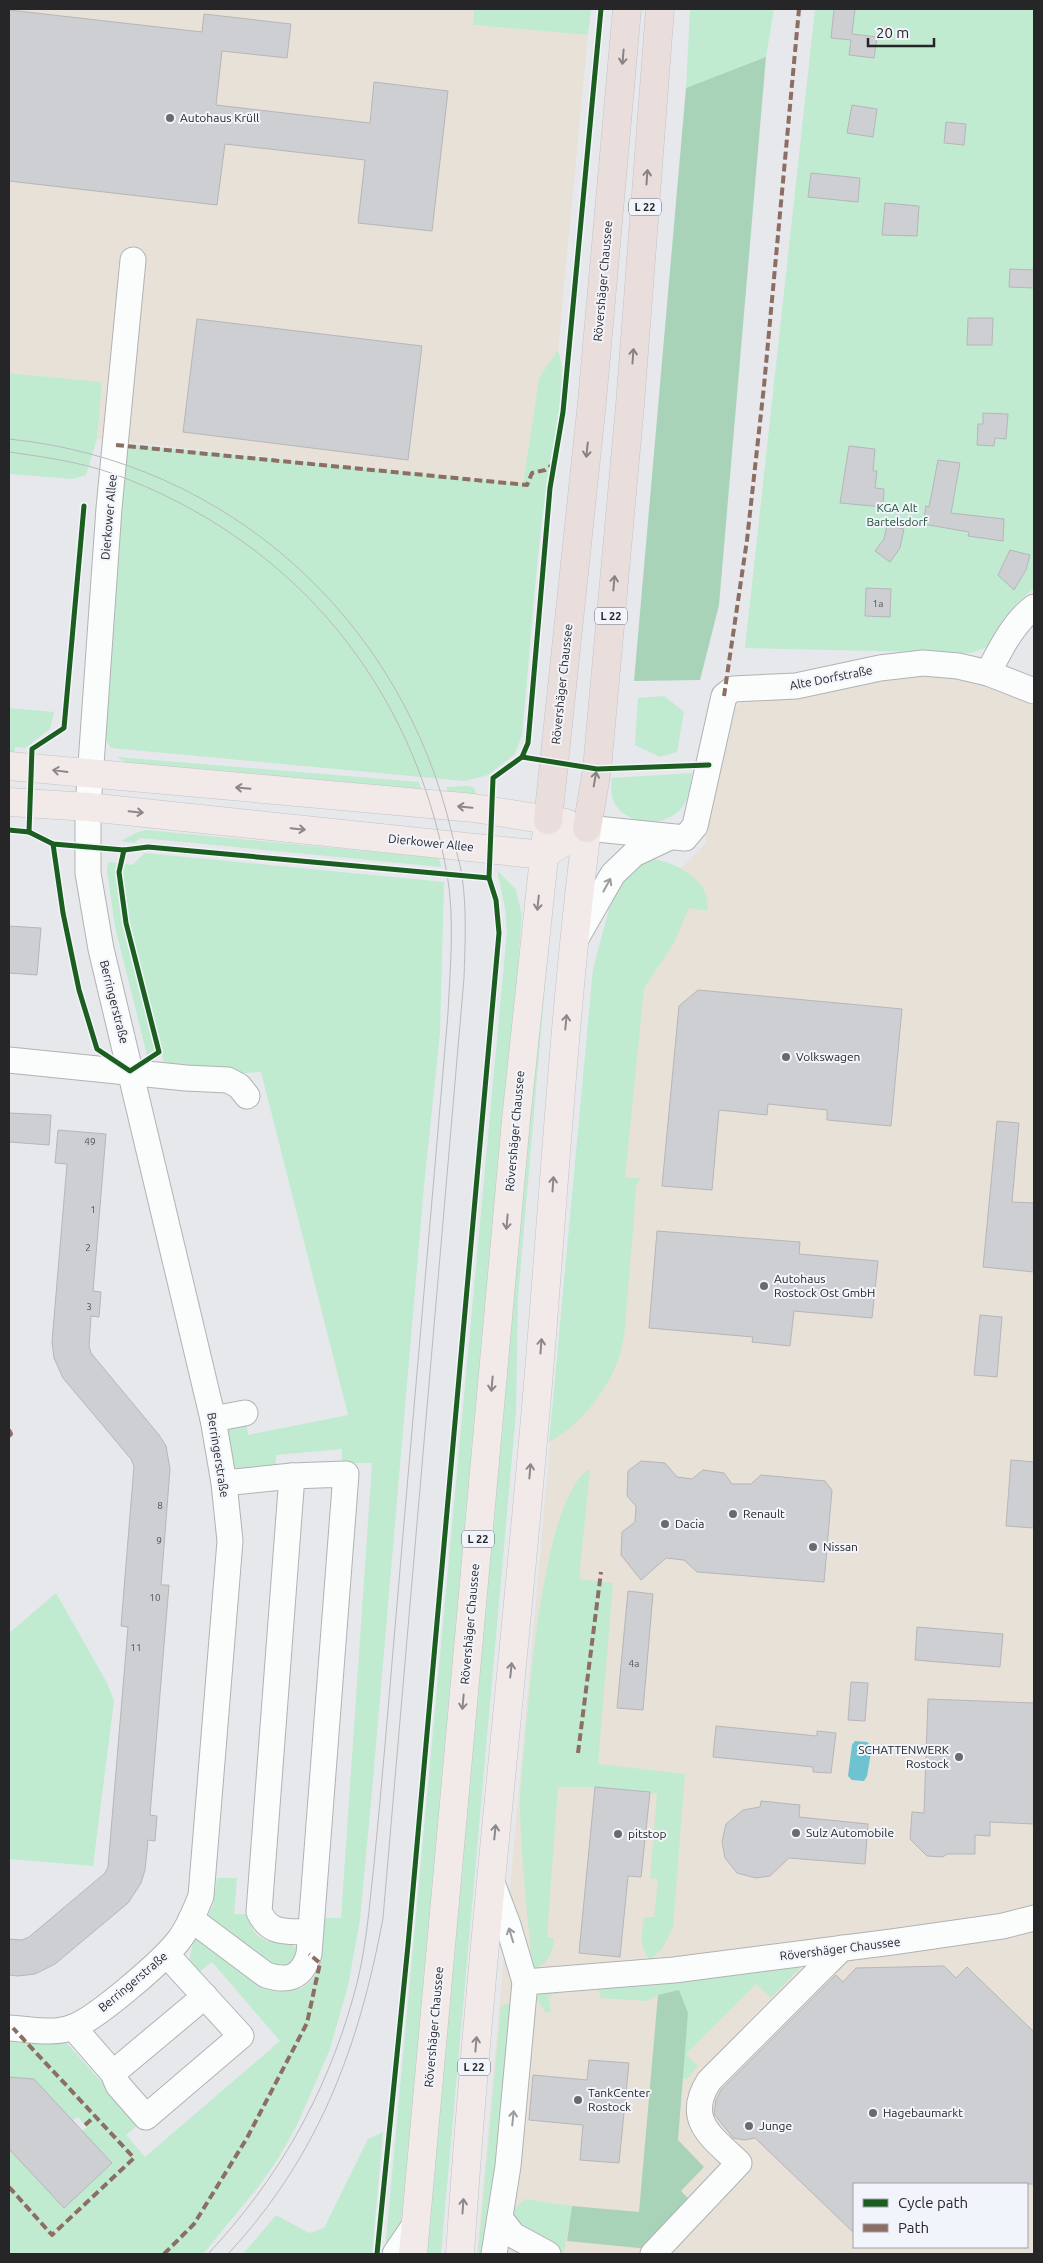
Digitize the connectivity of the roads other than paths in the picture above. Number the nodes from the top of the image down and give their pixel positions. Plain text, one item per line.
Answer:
1 (627, 9) edge
2 (660, 9) edge
3 (133, 260) dead end
4 (1034, 607) edge
5 (988, 673) junction
6 (1034, 691) edge
7 (9, 766) edge
8 (90, 775) junction
9 (9, 802) edge
10 (88, 807) junction
11 (548, 820) junction
12 (587, 828) junction
13 (670, 837) junction
14 (543, 855) junction
15 (574, 943) junction
16 (9, 1060) edge
17 (130, 1071) junction
18 (247, 1096) dead end
19 (244, 1413) dead end
20 (213, 1419) junction
21 (292, 1476) junction
22 (224, 1483) junction
23 (491, 1880) junction
24 (1034, 1918) edge
25 (192, 1919) junction
26 (310, 1932) junction
27 (842, 1948) junction
28 (167, 1955) junction
29 (525, 1982) junction
30 (205, 1996) junction
31 (73, 2027) junction
32 (9, 2028) edge
33 (113, 2072) junction
34 (500, 2218) junction
35 (416, 2223) junction
36 (395, 2254) edge
37 (413, 2254) edge
38 (460, 2254) edge
39 (494, 2254) edge
40 (548, 2254) edge
41 (653, 2254) edge

1 -> 11 highway, Rövershäger Chaussee / L 22
12 -> 2 highway, L 22
3 - 8 street, Dierkower Allee
4 - 5 street
5 - 6 street, Alte Dorfstraße
5 - 13 street, Alte Dorfstraße
8 -> 7 main road
8 - 10 street, Berringerstraße
11 -> 8 main road
9 - 10 main road, Dierkower Allee
10 -> 14 main road, Dierkower Allee
10 - 17 street, Berringerstraße
11 - 12 main road
11 - 14 main road, Rövershäger Chaussee / L 22
12 - 13 street, Alte Dorfstraße
12 - 14 main road
12 - 15 main road, L 22
15 -> 13 street
14 -> 35 main road, Rövershäger Chaussee / L 22
23 -> 15 main road, L 22
16 - 17 street
17 - 18 street
17 - 20 street, Berringerstraße
19 - 20 street
20 - 22 street, Berringerstraße
21 - 22 street
21 - 26 street
21 - 26 street
22 - 25 street, Berringerstraße
29 -> 23 street
38 -> 23 main road, L 22
24 - 27 street, Rövershäger Chaussee
25 - 26 street
25 - 28 street, Berringerstraße
27 - 29 street, Rövershäger Chaussee
27 - 41 street
28 - 30 street
28 - 31 street, Berringerstraße
34 -> 29 street
30 - 33 street
30 - 33 street
31 - 32 street, Berringerstraße
31 - 33 street
34 - 39 street
34 - 40 street
35 - 36 street
35 - 37 main road, Rövershäger Chaussee / L 22

